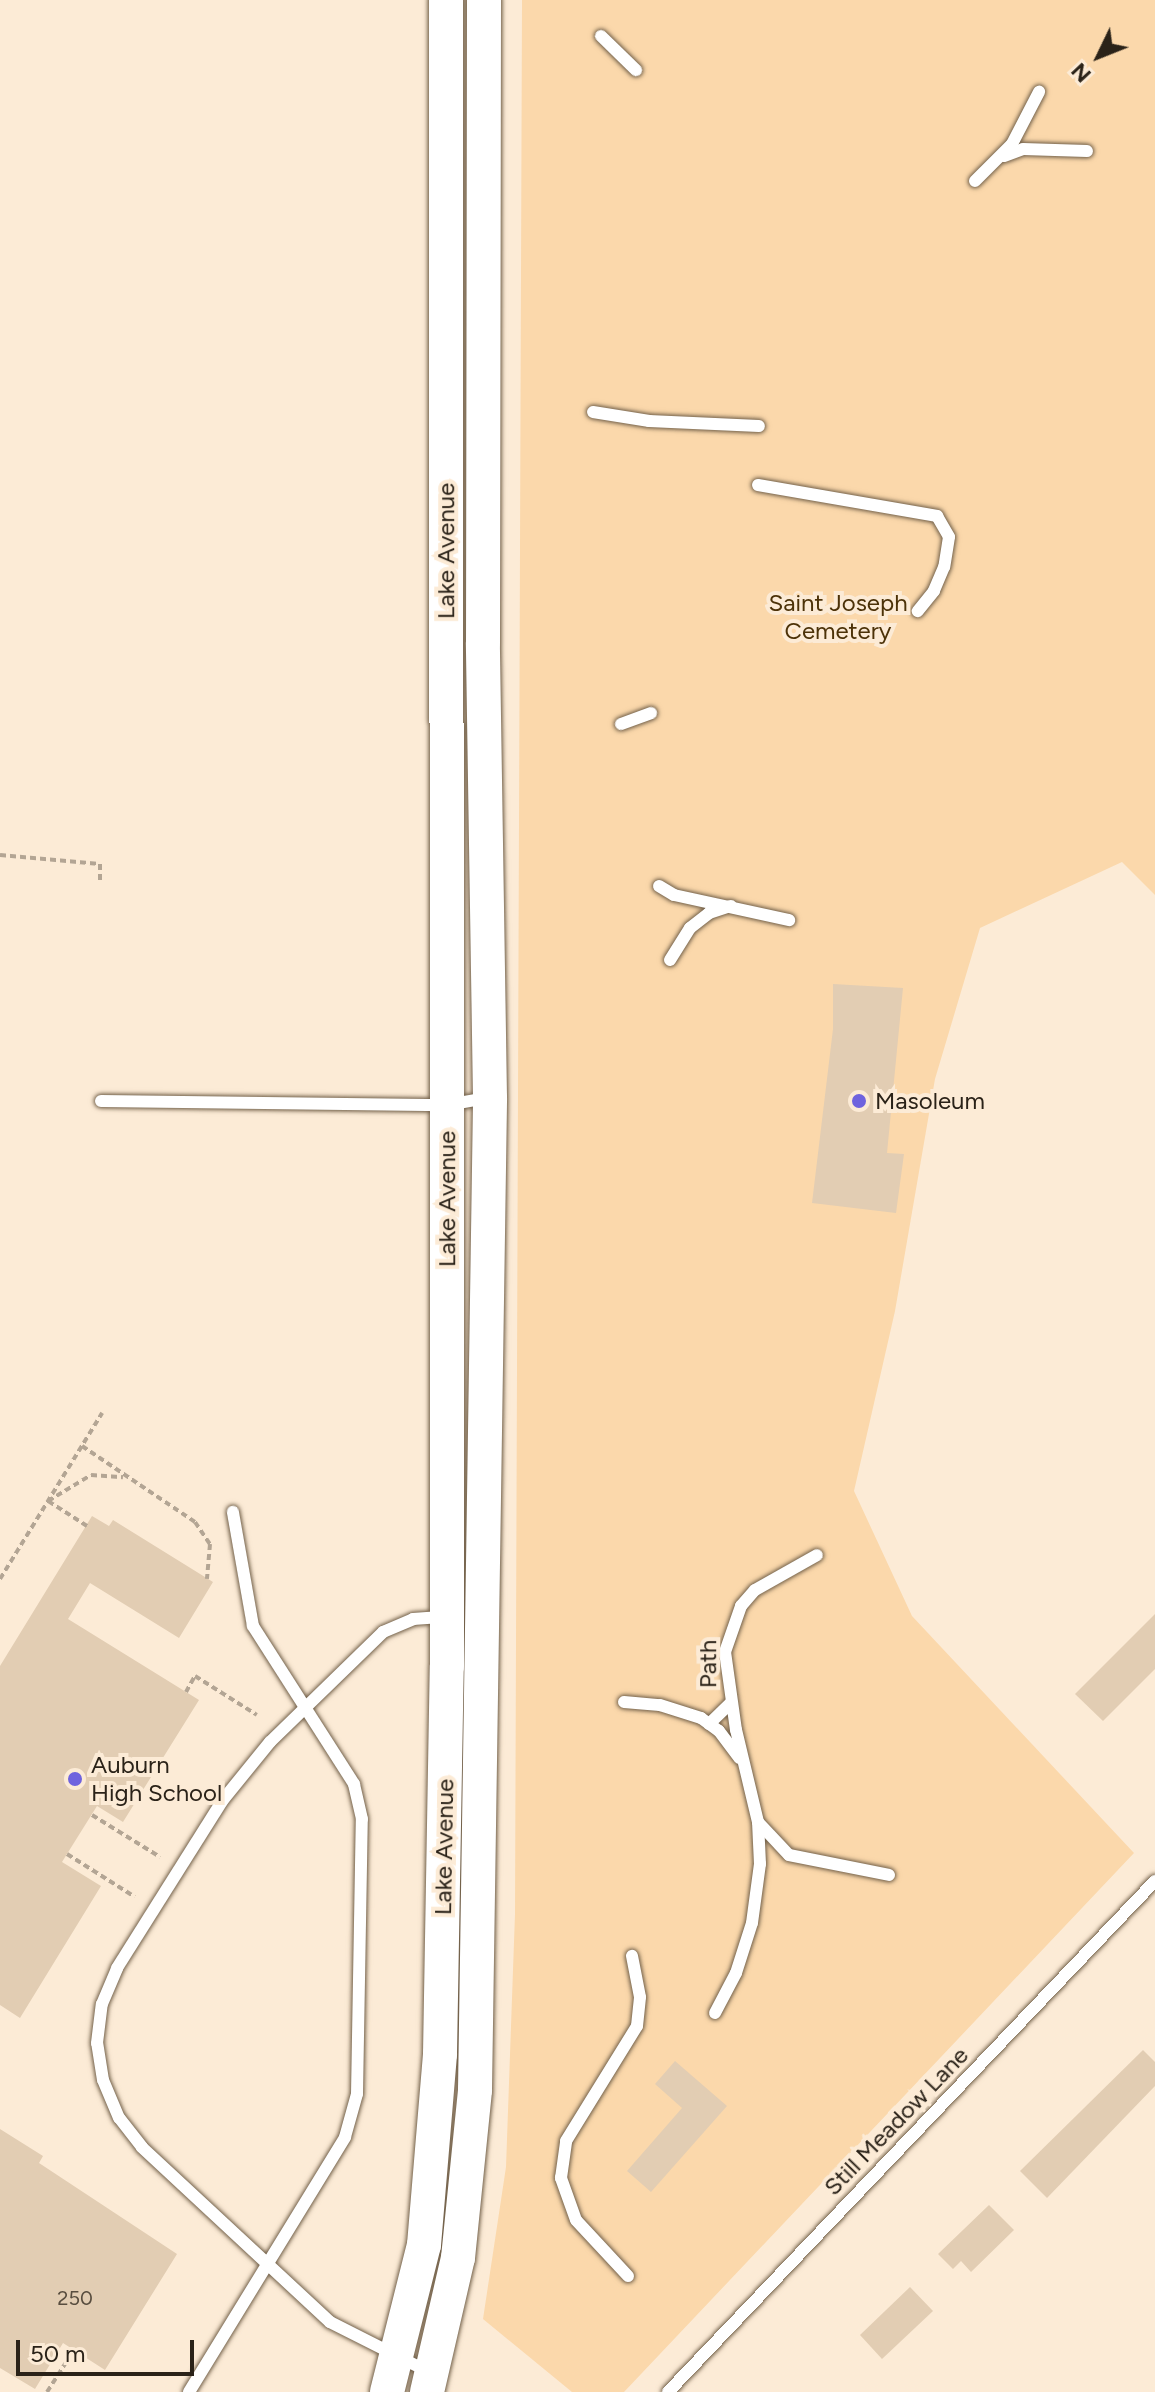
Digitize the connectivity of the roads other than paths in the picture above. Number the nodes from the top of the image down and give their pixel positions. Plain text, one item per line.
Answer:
1 (446, 0) edge
2 (484, 0) edge
3 (601, 36) dead end
4 (636, 70) dead end
5 (1039, 92) dead end
6 (1087, 151) dead end
7 (997, 159) junction
8 (975, 181) dead end
9 (593, 412) dead end
10 (759, 426) dead end
11 (758, 485) dead end
12 (918, 611) dead end
13 (651, 713) dead end
14 (621, 724) dead end
15 (659, 886) dead end
16 (733, 906) junction
17 (789, 920) dead end
18 (670, 960) dead end
19 (490, 1098) junction
20 (101, 1101) dead end
21 (447, 1105) junction
22 (233, 1512) dead end
23 (817, 1555) dead end
24 (465, 1615) junction
25 (624, 1702) dead end
26 (731, 1703) junction
27 (305, 1709) junction
28 (709, 1724) junction
29 (745, 1768) junction
30 (758, 1822) junction
31 (889, 1875) dead end
32 (1155, 1881) edge
33 (632, 1956) dead end
34 (715, 2013) dead end
35 (269, 2265) junction
36 (628, 2276) dead end
37 (397, 2356) junction
38 (430, 2383) edge
39 (189, 2392) edge
40 (387, 2392) edge
41 (668, 2392) edge

1 - 21 main road, Lake Avenue
2 - 19 main road, Lake Avenue
3 - 4 lane
5 - 7 lane
6 - 7 lane
7 - 8 lane
9 - 10 lane
11 - 12 lane
13 - 14 lane
15 - 16 lane
16 - 17 lane
16 - 18 lane
19 - 21 lane
19 - 24 main road, Lake Avenue
20 - 21 lane
21 - 24 main road, Lake Avenue
22 - 27 lane
23 - 26 lane, Path
24 - 27 lane
24 - 37 main road, Lake Avenue
24 - 38 main road, Lake Avenue
25 - 28 lane, Path
26 - 28 lane
26 - 29 lane, Path
27 - 35 lane
27 - 35 lane
28 - 29 lane, Path
29 - 30 lane, Path
30 - 31 lane, Path
30 - 34 lane, Path
32 - 41 lane, Still Meadow Lane
33 - 36 lane
35 - 37 lane
35 - 39 lane
37 - 38 lane
37 - 40 main road, Lake Avenue

